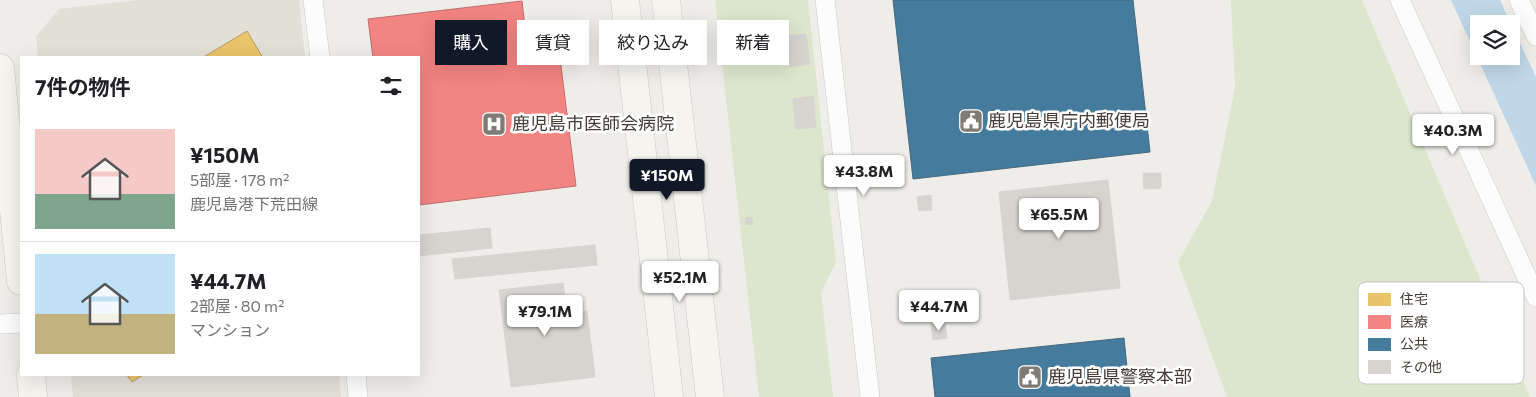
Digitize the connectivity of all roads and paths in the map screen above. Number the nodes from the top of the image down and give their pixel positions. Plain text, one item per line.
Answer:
1 (313, 0) edge
2 (625, 0) edge
3 (666, 0) edge
4 (825, 0) edge
5 (1400, 0) edge
6 (1519, 0) edge
7 (1536, 36) edge
8 (320, 56) edge
9 (0, 68) edge
10 (4, 148) edge
11 (20, 273) edge
12 (1536, 297) edge
13 (20, 323) edge
14 (0, 324) edge
15 (31, 376) edge
16 (356, 376) edge
17 (33, 397) edge
18 (358, 397) edge
19 (669, 397) edge
20 (710, 397) edge
21 (870, 397) edge

1 - 8 street
2 - 19 main road
3 - 20 main road
4 - 21 street
5 - 12 street
6 - 7 street
9 - 10 main road
10 - 11 main road
13 - 14 street
15 - 17 main road
16 - 18 street

